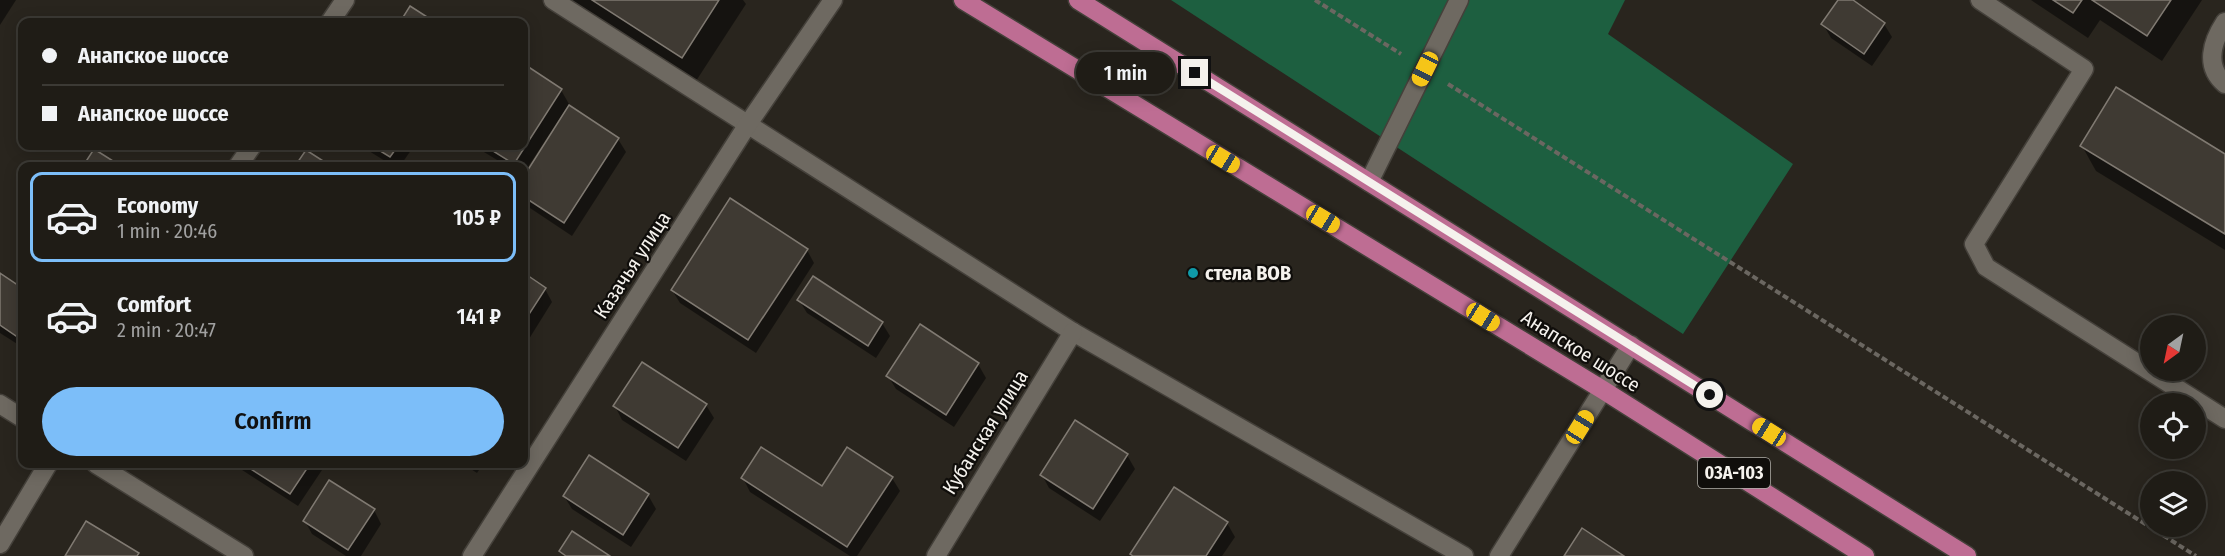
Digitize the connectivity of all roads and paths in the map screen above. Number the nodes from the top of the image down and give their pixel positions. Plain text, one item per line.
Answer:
1 (345, 0) edge
2 (553, 0) edge
3 (833, 0) edge
4 (963, 0) edge
5 (1078, 0) edge
6 (1315, 0) edge
7 (1459, 0) edge
8 (1980, 0) edge
9 (333, 18) edge
10 (2225, 22) edge
11 (1425, 69) junction
12 (2225, 84) edge
13 (748, 124) junction
14 (1369, 182) junction
15 (1073, 332) junction
16 (1631, 345) junction
17 (1603, 390) junction
18 (0, 404) edge
19 (18, 415) edge
20 (2225, 419) edge
21 (46, 468) edge
22 (102, 468) edge
23 (0, 544) edge
24 (244, 556) edge
25 (472, 556) edge
26 (936, 556) edge
27 (1464, 556) edge
28 (1499, 556) edge
29 (1865, 556) edge
30 (1967, 556) edge
31 (2196, 556) edge

1 - 9 street
2 - 13 street
3 - 13 street, Казачья улица
4 - 17 main road, Анапское шоссе / 03А-103
5 - 14 main road, Анапское шоссе / 03А-103
6 - 11 path
7 - 11 street
8 - 20 street
10 - 12 street
11 - 14 street
11 - 31 path
13 - 15 street
13 - 25 street, Казачья улица
14 - 16 main road, Анапское шоссе / 03А-103
15 - 26 street, Кубанская улица
15 - 27 street
16 - 17 street
16 - 30 main road, Анапское шоссе / 03А-103
17 - 28 street
17 - 29 main road, Анапское шоссе / 03А-103
18 - 19 street
21 - 23 street
22 - 24 street

